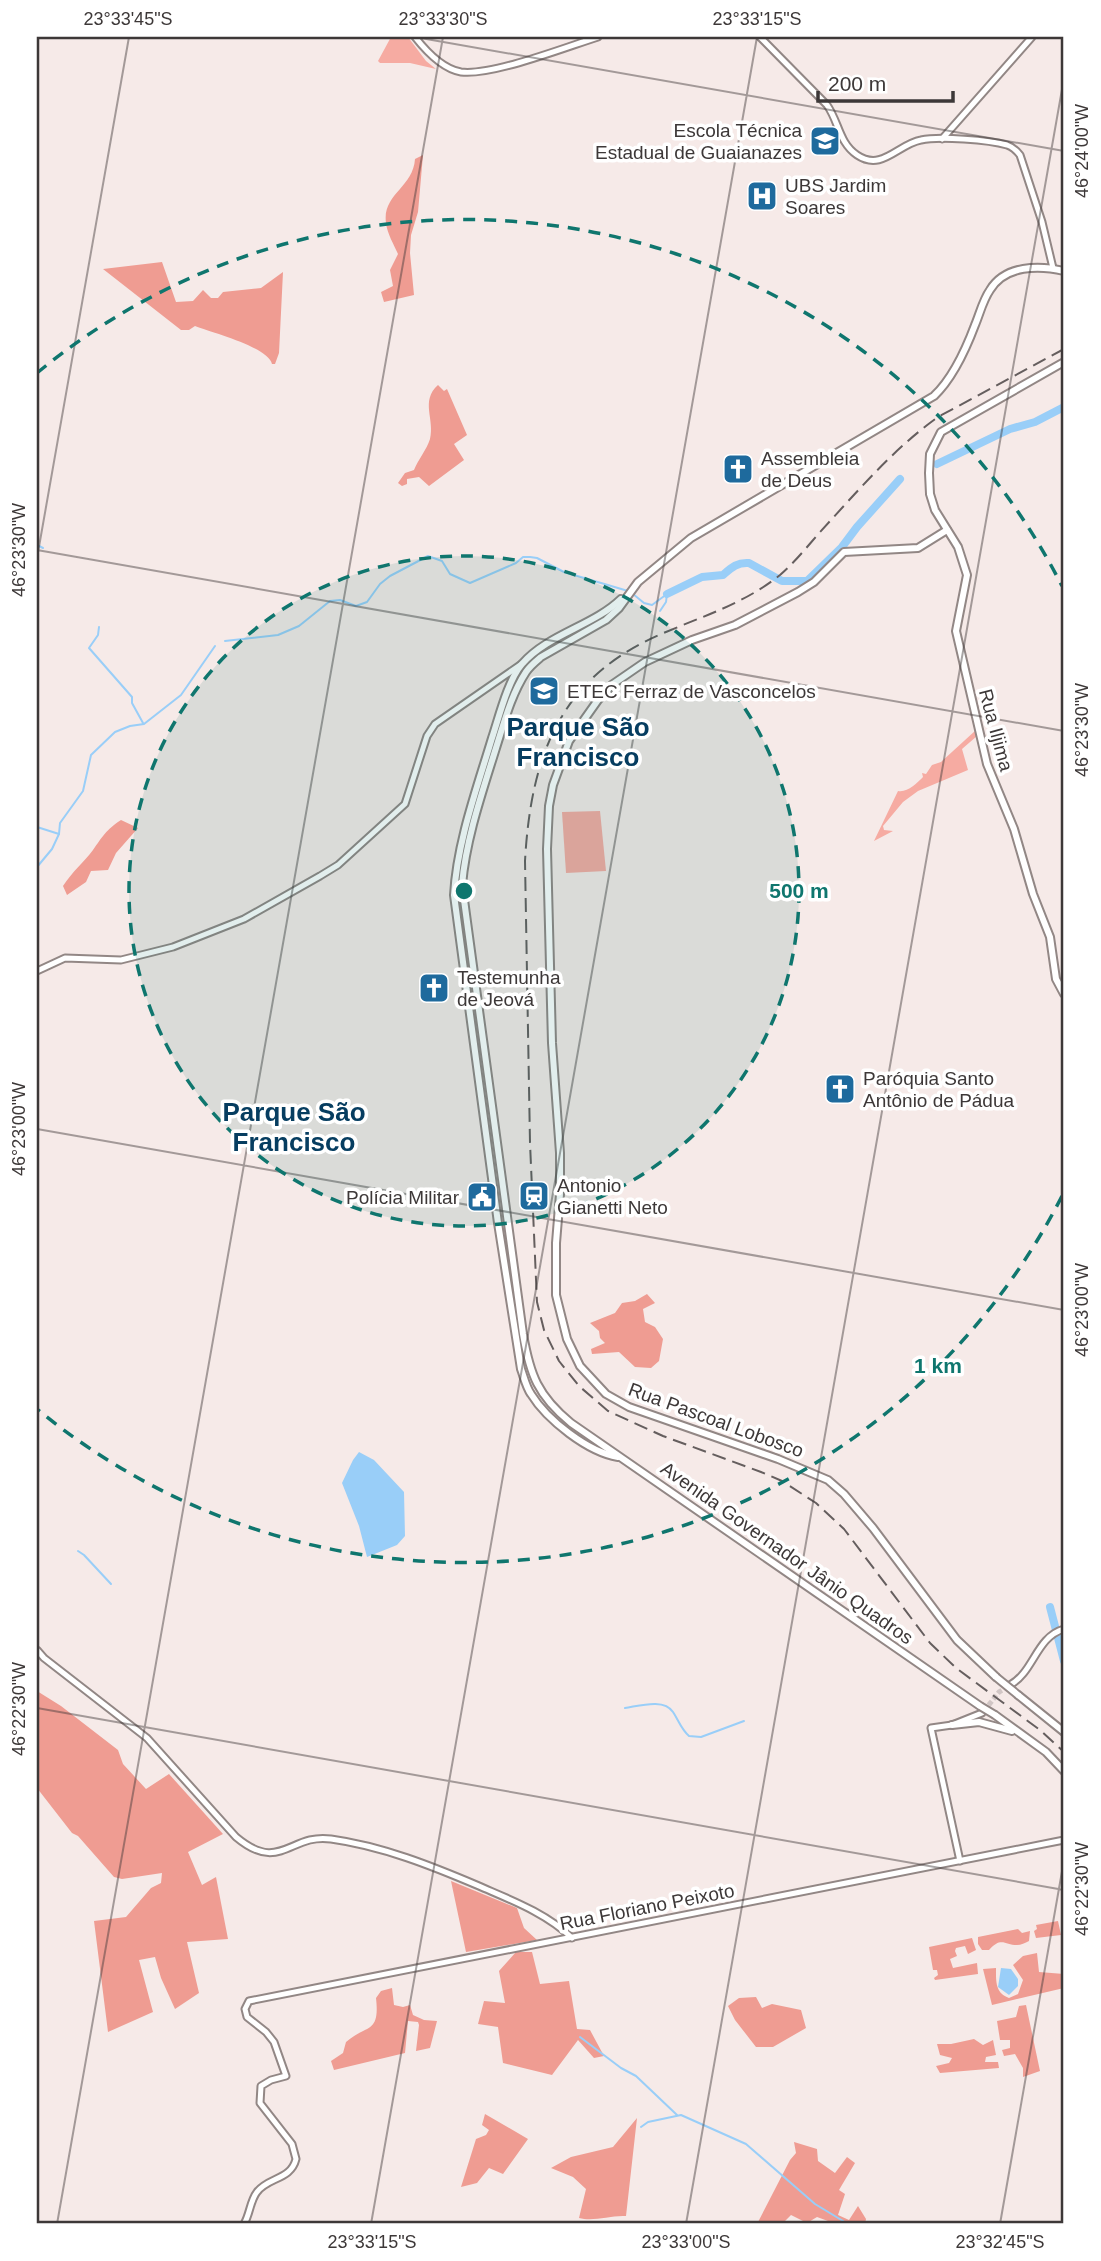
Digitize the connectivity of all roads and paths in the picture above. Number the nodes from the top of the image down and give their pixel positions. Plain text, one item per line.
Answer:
1 (415, 37) edge
2 (598, 37) edge
3 (760, 37) edge
4 (1032, 37) edge
5 (942, 139) junction
6 (1053, 268) junction
7 (1064, 271) edge
8 (1064, 362) edge
9 (947, 530) junction
10 (628, 593) junction
11 (582, 625) junction
12 (583, 633) junction
13 (526, 665) junction
14 (517, 672) junction
15 (506, 674) junction
16 (464, 851) junction
17 (458, 892) junction
18 (37, 971) edge
19 (1064, 994) edge
20 (486, 1058) junction
21 (475, 1062) junction
22 (488, 1075) junction
23 (477, 1076) junction
24 (483, 1114) junction
25 (497, 1130) junction
26 (489, 1158) junction
27 (503, 1180) junction
28 (493, 1193) junction
29 (505, 1196) junction
30 (597, 1440) junction
31 (590, 1447) junction
32 (623, 1458) junction
33 (1060, 1631) edge
34 (37, 1650) edge
35 (1010, 1685) tunnel mouth
36 (981, 1709) junction
37 (952, 1725) junction
38 (1064, 1732) edge
39 (1020, 1733) junction
40 (1064, 1771) edge
41 (1064, 1840) edge
42 (960, 1860) junction
43 (572, 1938) junction
44 (244, 2224) edge

1 - 2 street
3 - 5 street
4 - 5 street
5 - 6 street
6 - 7 main road
6 - 10 main road
8 - 9 main road, Rua Iljima
9 - 19 main road, Rua Iljima
9 - 38 main road, Rua Pascoal Lobosco, bridge
10 - 11 main road
10 - 12 main road
11 - 12 main road
11 - 13 main road
12 - 13 main road
13 - 14 main road
13 - 15 street
13 - 16 main road
14 - 15 street
14 - 16 main road
15 - 18 street
16 - 17 main road, Avenida Governador Jânio Quadros
17 - 20 main road, Avenida Governador Jânio Quadros
17 - 21 main road, Avenida Governador Jânio Quadros
20 - 21 main road
20 - 22 main road, Avenida Governador Jânio Quadros
21 - 23 main road, Avenida Governador Jânio Quadros
22 - 23 main road
22 - 25 main road, Avenida Governador Jânio Quadros
23 - 24 main road, Avenida Governador Jânio Quadros
24 - 25 main road
24 - 26 main road, Avenida Governador Jânio Quadros
25 - 27 main road, Avenida Governador Jânio Quadros
26 - 27 main road
26 - 28 main road, Avenida Governador Jânio Quadros
27 - 29 main road, Avenida Governador Jânio Quadros
28 - 29 main road
28 - 31 main road, Avenida Governador Jânio Quadros
29 - 30 main road, Avenida Governador Jânio Quadros
30 - 31 main road
30 - 32 main road, Avenida Governador Jânio Quadros
31 - 32 main road, Avenida Governador Jânio Quadros
32 - 36 main road, Avenida Governador Jânio Quadros
33 - 35 street
34 - 43 street
36 - 37 street
36 - 39 main road, Avenida Governador Jânio Quadros, bridge
37 - 39 main road
37 - 42 street
39 - 40 main road, Avenida Governador Jânio Quadros
41 - 42 street, Rua Floriano Peixoto
42 - 43 street, Rua Floriano Peixoto
43 - 44 street, Rua Floriano Peixoto

